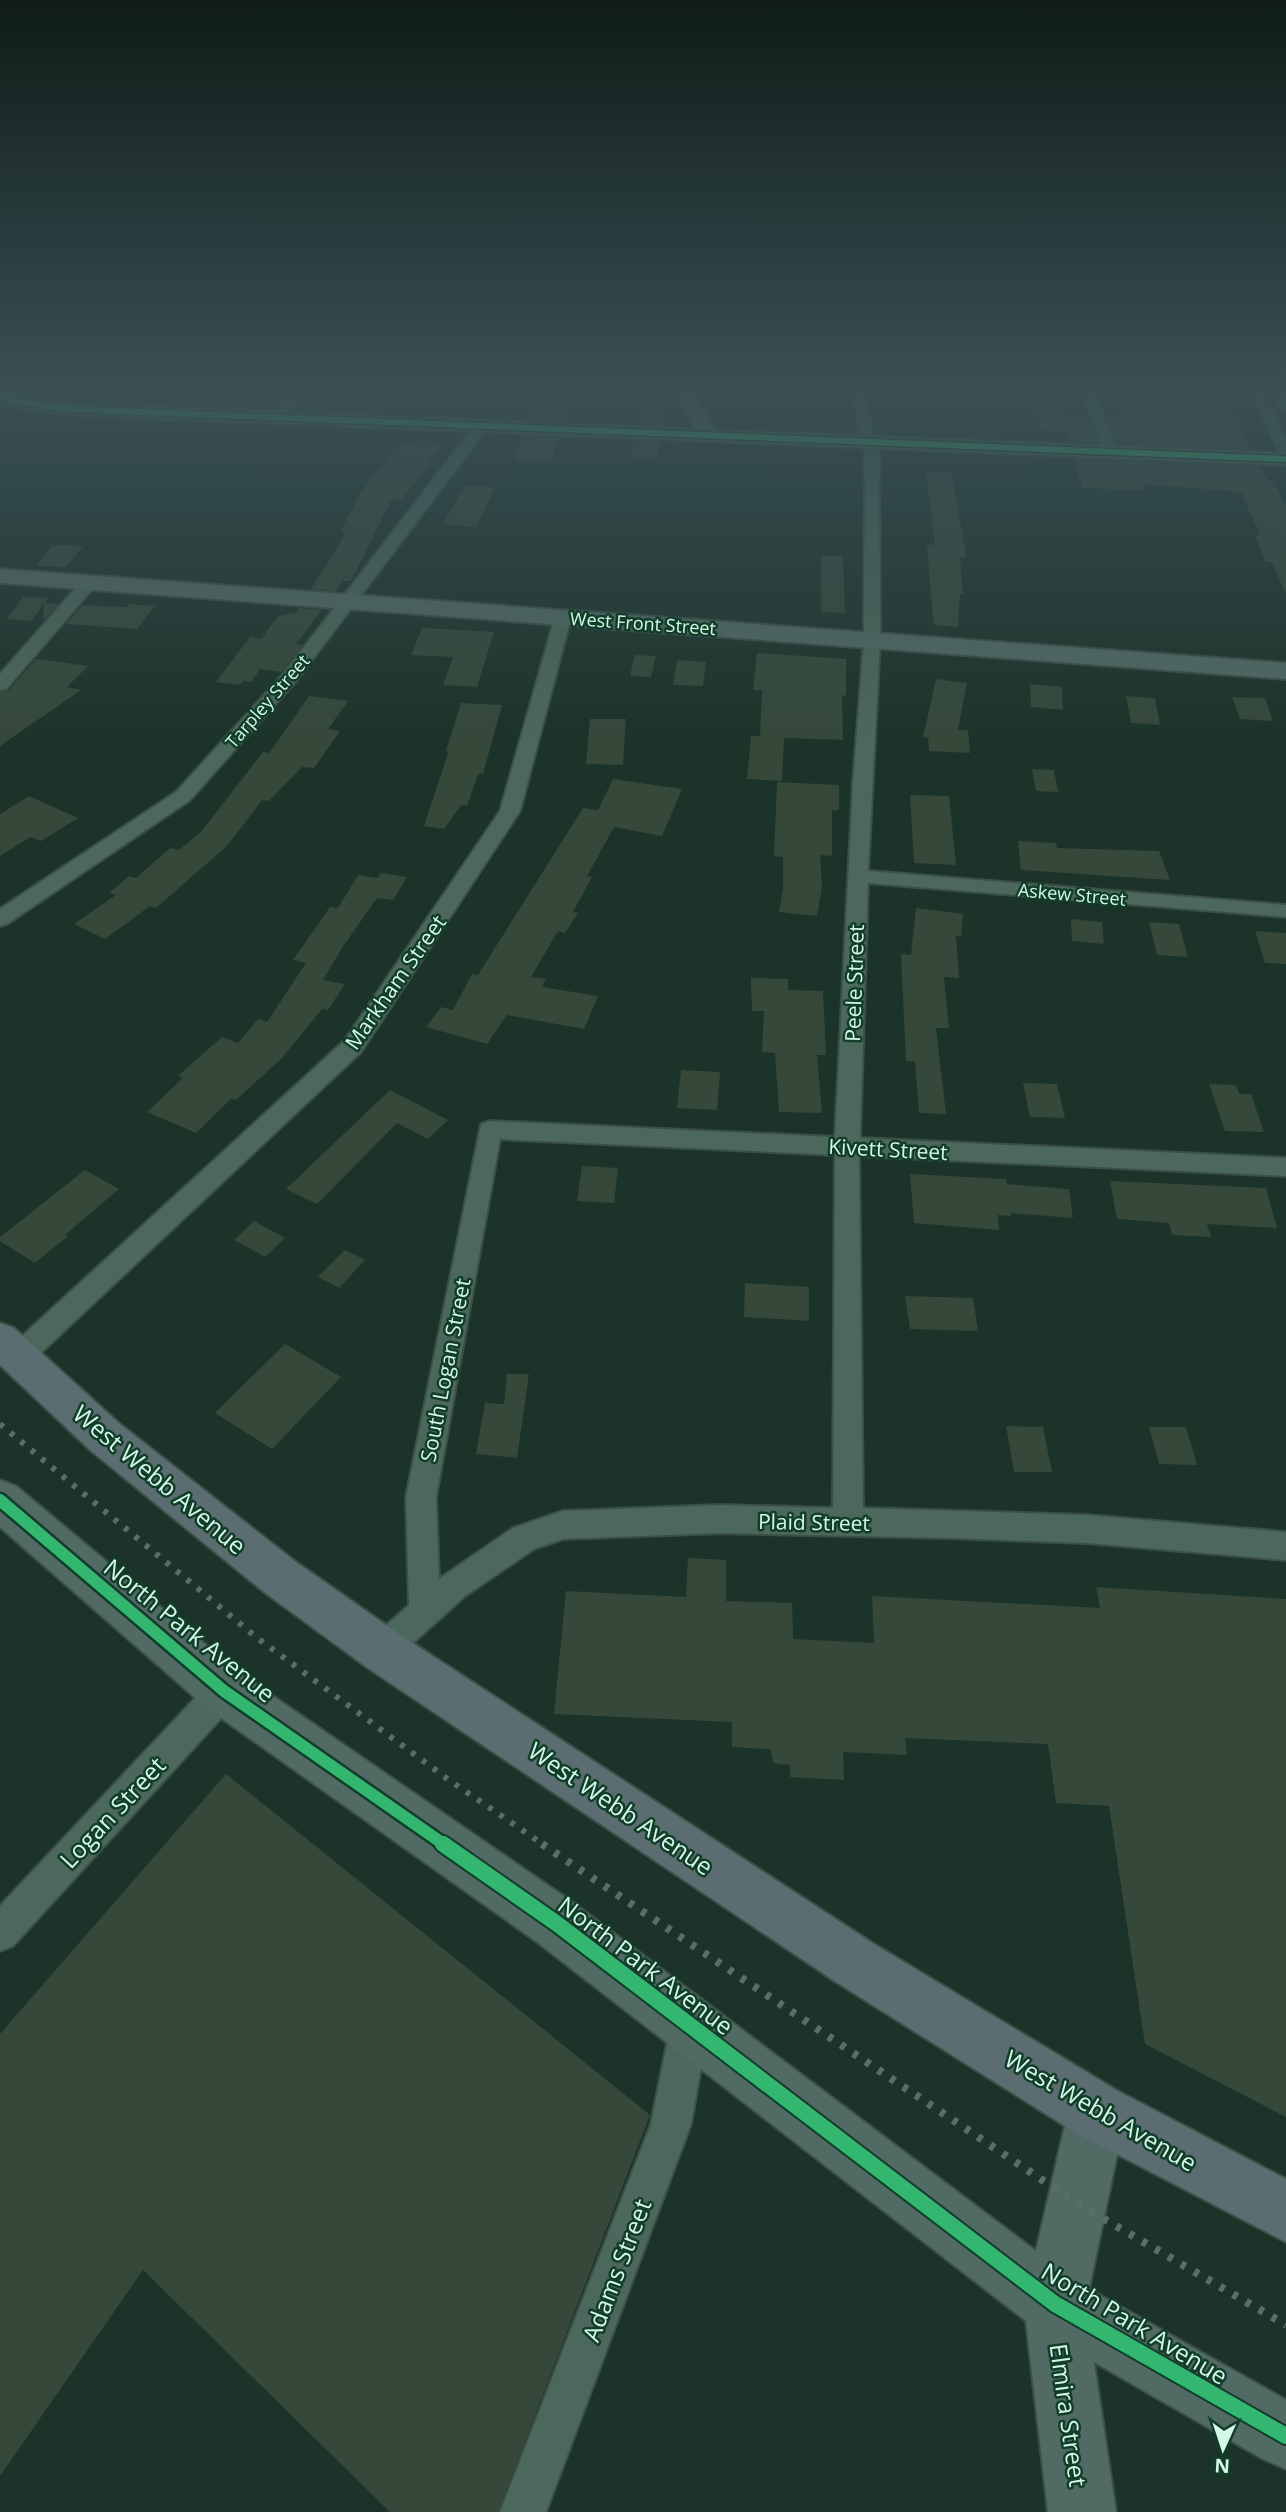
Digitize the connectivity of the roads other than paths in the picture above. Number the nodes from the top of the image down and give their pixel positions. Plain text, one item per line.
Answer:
1 (421, 504) edge
2 (871, 504) edge
3 (0, 576) edge
4 (88, 584) junction
5 (346, 600) junction
6 (563, 617) junction
7 (872, 640) junction
8 (1286, 671) edge
9 (0, 685) edge
10 (858, 876) junction
11 (1286, 911) edge
12 (0, 919) edge
13 (490, 1130) joint
14 (847, 1148) junction
15 (1286, 1167) edge
16 (9, 1349) edge
17 (0, 1500) edge
18 (848, 1524) junction
19 (1286, 1546) edge
20 (425, 1612) junction
21 (382, 1650) junction
22 (224, 1691) junction
23 (0, 1933) edge
24 (690, 2023) junction
25 (1097, 2112) junction
26 (1286, 2212) edge
27 (1055, 2304) junction
28 (1286, 2436) edge
29 (523, 2512) edge
30 (1082, 2512) edge

1 - 5 street, Tarpley Street
2 - 7 street, Peele Street
3 - 4 street, West Front Street
4 - 5 street, West Front Street
4 - 9 street
5 - 6 street, West Front Street
5 - 12 street, Tarpley Street
6 - 7 street, West Front Street
6 - 16 street, Markham Street
7 - 8 street, West Front Street
7 - 10 street, Peele Street
10 - 11 street, Askew Street
10 - 14 street, Peele Street
13 - 14 street, Kivett Street
13 - 20 street, South Logan Street
14 - 15 street, Kivett Street
14 - 18 street, Peele Street
16 - 21 highway, West Webb Avenue
17 - 22 street, North Park Avenue
18 - 19 street, Plaid Street
18 - 20 street, Plaid Street
20 - 21 street, Plaid Street
21 - 25 highway, West Webb Avenue
22 - 23 street, Logan Street
22 - 24 street, North Park Avenue
24 - 27 street, North Park Avenue
24 - 29 street, Adams Street
25 - 26 highway, West Webb Avenue
25 - 27 street, Elmira Street
27 - 28 street, North Park Avenue
27 - 30 street, Elmira Street

